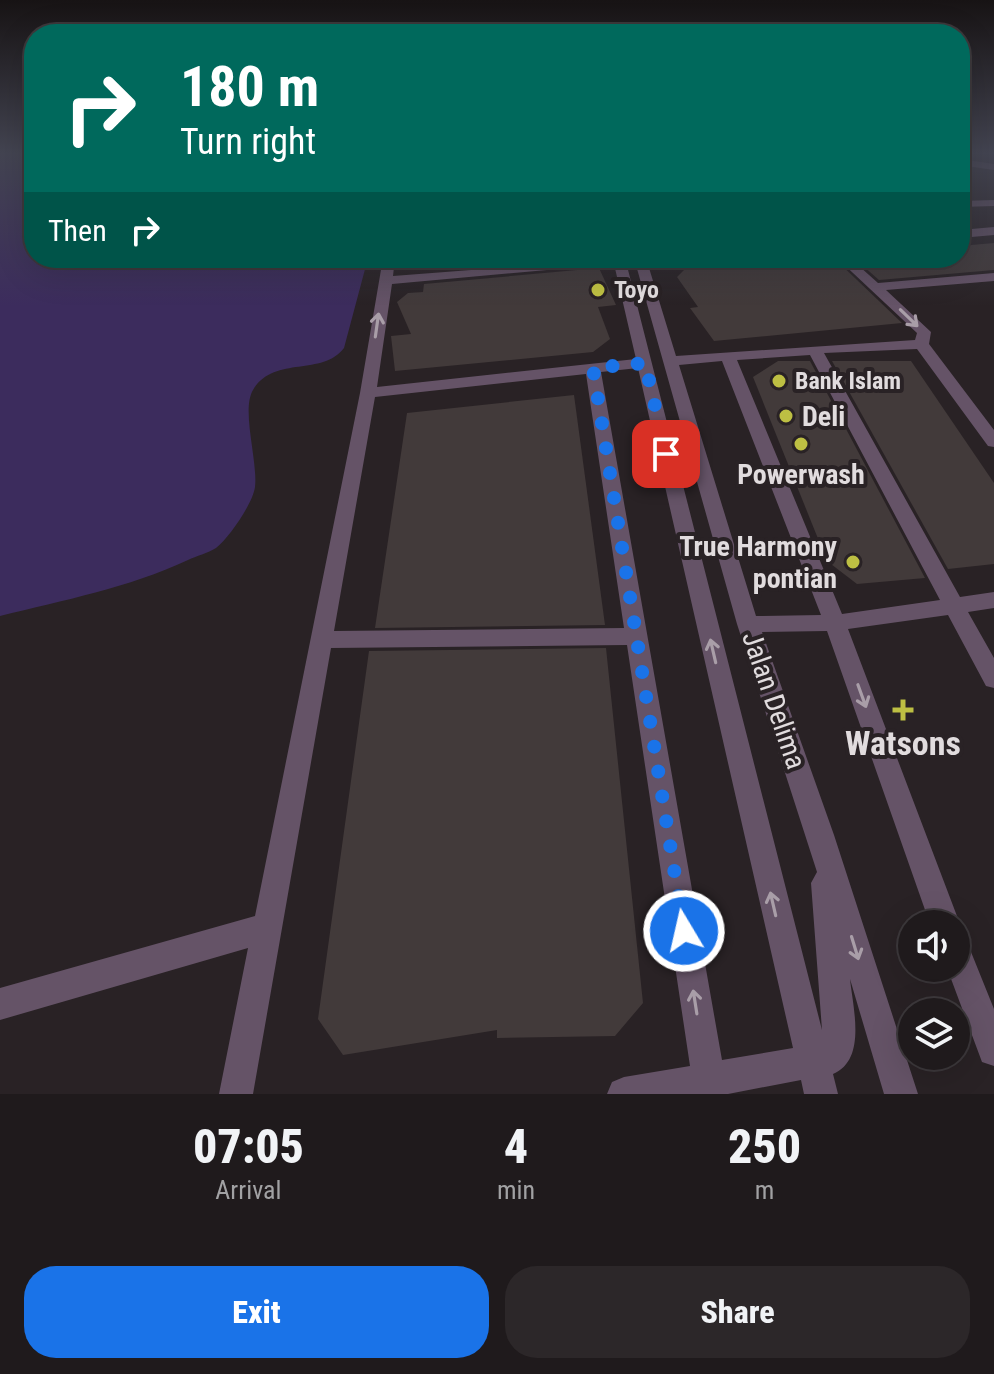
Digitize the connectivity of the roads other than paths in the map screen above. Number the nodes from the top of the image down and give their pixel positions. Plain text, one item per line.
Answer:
1 (992, 233) edge
2 (970, 234) edge
3 (386, 268) edge
4 (509, 268) edge
5 (630, 268) edge
6 (633, 268) edge
7 (855, 268) edge
8 (994, 277) edge
9 (383, 281) junction
10 (877, 287) junction
11 (921, 345) junction
12 (815, 350) junction
13 (728, 357) junction
14 (669, 361) junction
15 (645, 363) junction
16 (593, 368) junction
17 (368, 393) junction
18 (994, 442) edge
19 (994, 600) edge
20 (955, 607) junction
21 (835, 623) junction
22 (748, 624) junction
23 (636, 636) junction
24 (320, 640) junction
25 (994, 679) edge
26 (820, 835) junction
27 (940, 910) edge
28 (266, 928) junction
29 (967, 982) edge
30 (0, 1004) edge
31 (994, 1050) edge
32 (810, 1061) junction
33 (709, 1087) edge
34 (236, 1094) edge
35 (624, 1094) edge
36 (821, 1094) edge
37 (901, 1094) edge

1 - 2 street
3 - 9 street
4 - 9 street
5 - 15 street, Jalan Delima
6 - 14 street, Jalan Delima
7 - 10 street
8 - 10 street
17 -> 9 street
10 -> 11 street
11 - 12 street
11 - 18 street
12 - 13 street
12 - 20 street
13 - 14 street
13 - 21 street
14 - 22 street, Jalan Delima
15 - 16 street
32 -> 15 street, Jalan Delima
16 - 17 street
16 - 23 street
17 - 24 street
19 - 20 street
20 - 21 street
20 - 25 street
21 - 22 street
21 -> 27 street
22 - 26 street, Jalan Delima
23 - 24 street
33 -> 23 street
24 - 28 street
26 - 32 street
26 -> 37 street, Jalan Delima
28 - 30 street
28 - 34 street
29 - 31 street
32 - 33 street
32 - 36 street, Jalan Delima
33 - 35 street

